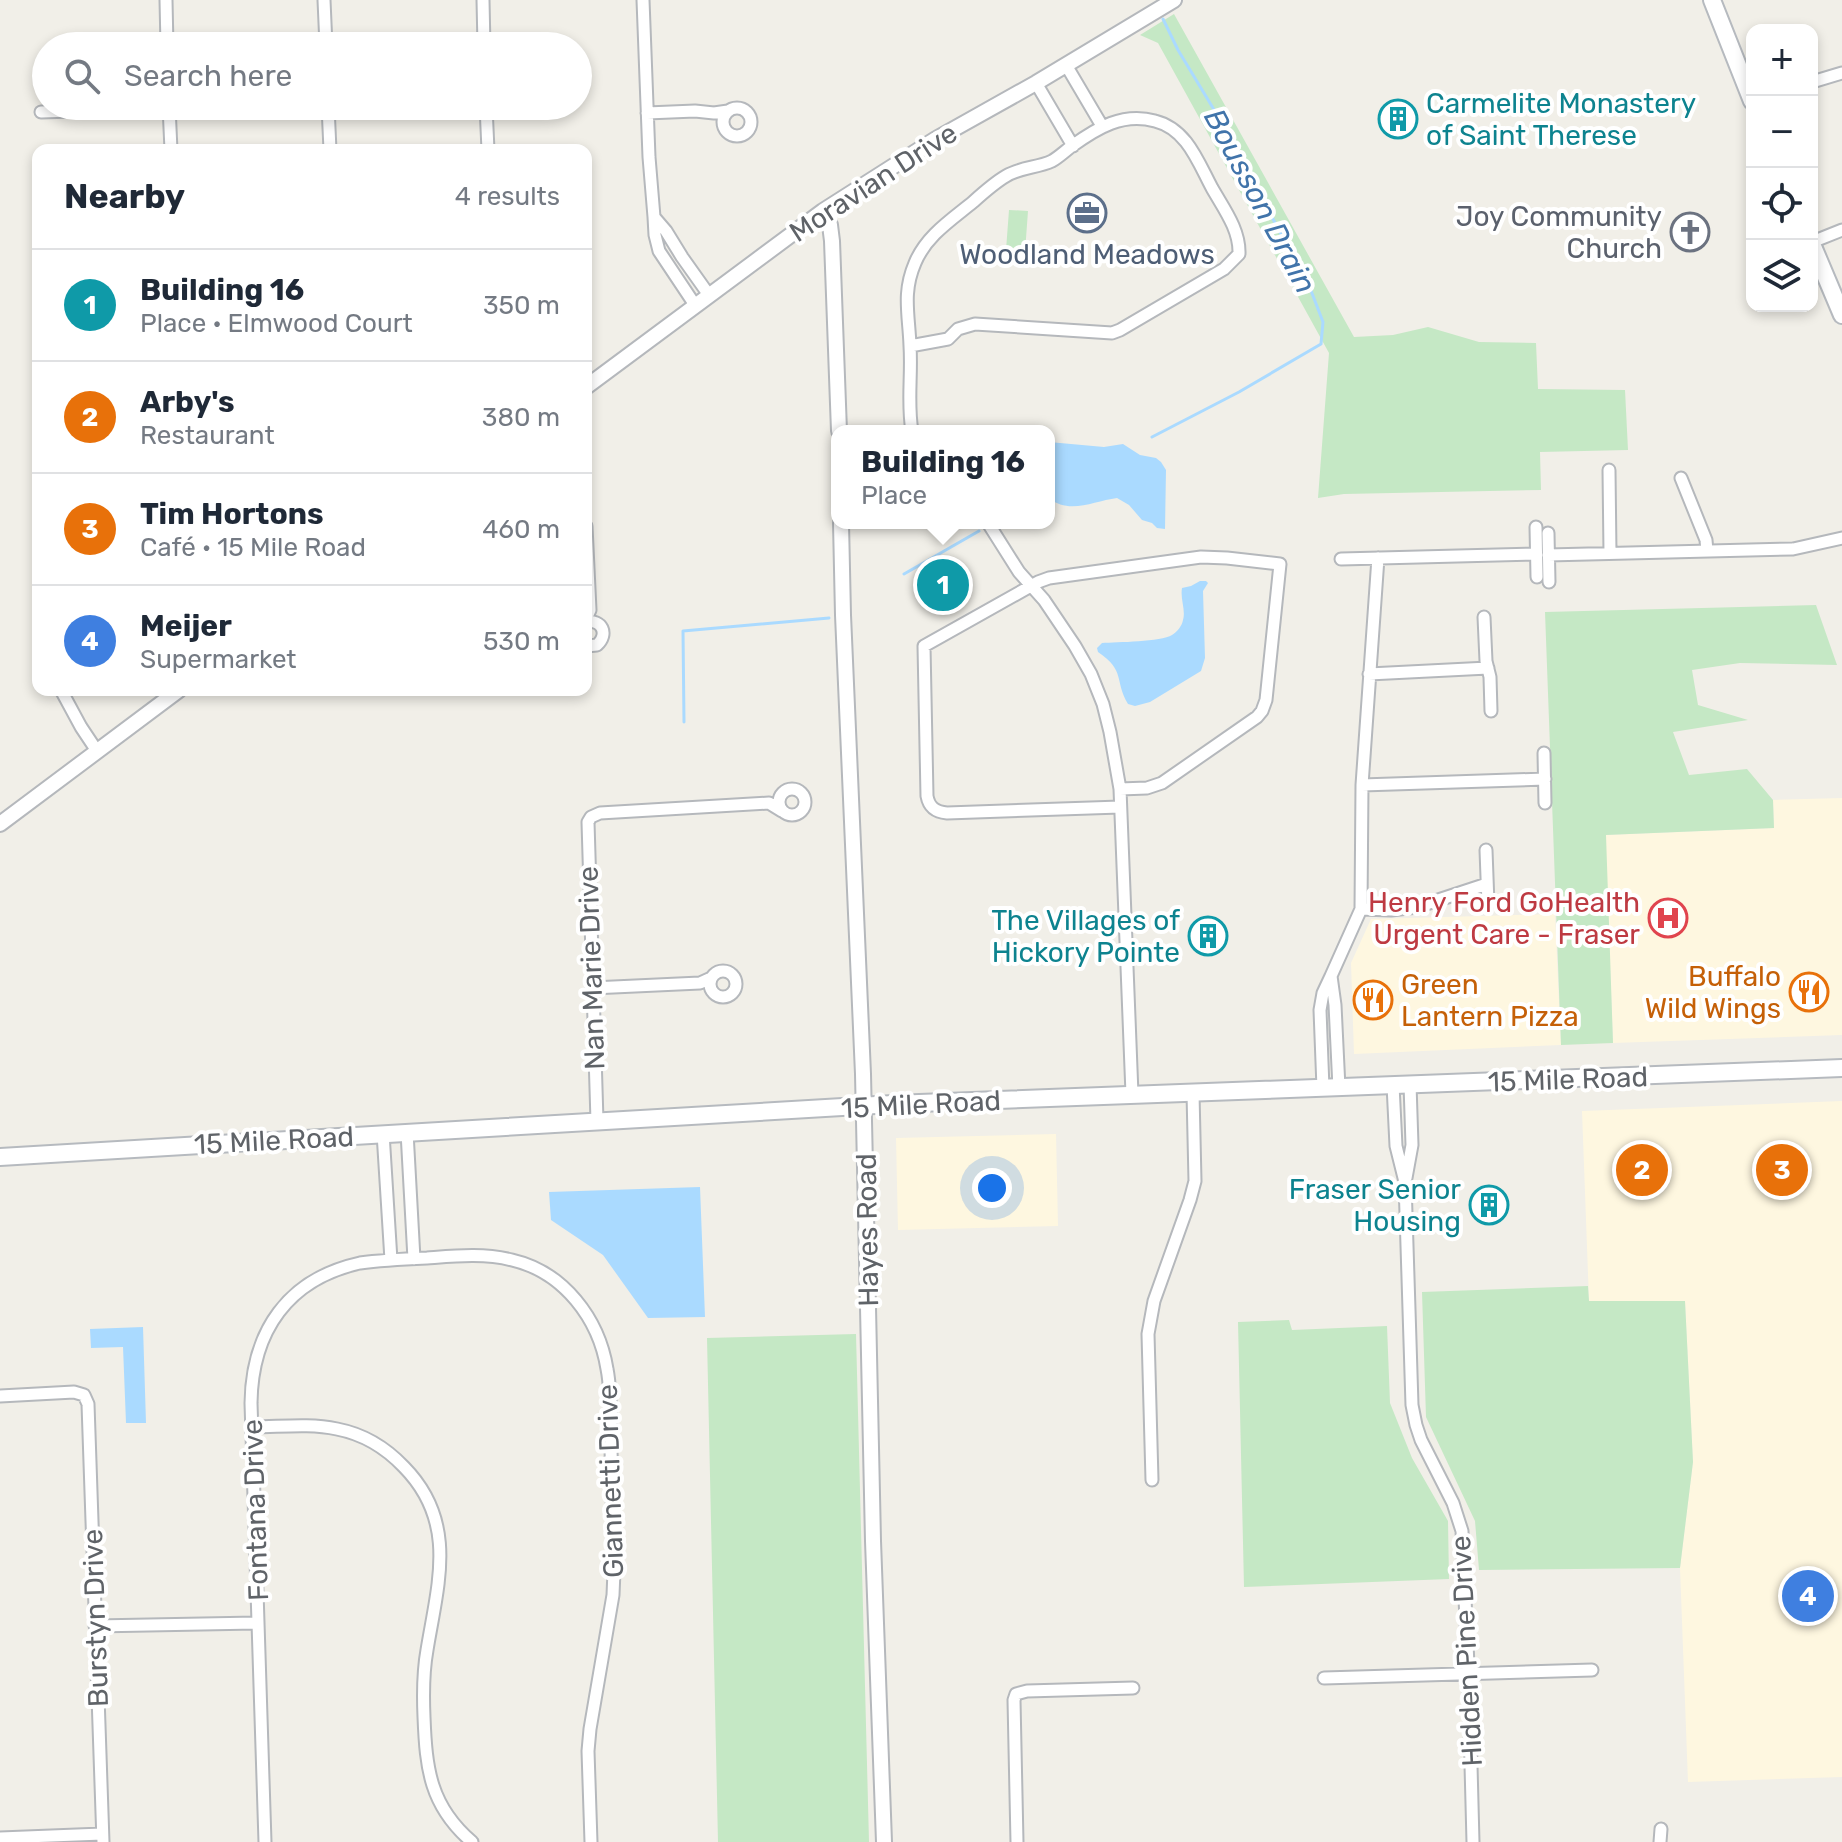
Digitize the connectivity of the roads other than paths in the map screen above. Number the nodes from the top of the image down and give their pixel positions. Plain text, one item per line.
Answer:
1 (166, 0) edge
2 (324, 0) edge
3 (483, 0) edge
4 (643, 0) edge
5 (1174, 0) edge
6 (1712, 0) edge
7 (167, 32) edge
8 (325, 32) edge
9 (484, 32) edge
10 (1066, 65) junction
11 (1842, 73) edge
12 (1818, 80) edge
13 (1036, 83) junction
14 (1750, 96) edge
15 (728, 111) junction
16 (647, 113) junction
17 (714, 113) junction
18 (170, 120) edge
19 (329, 120) edge
20 (487, 120) edge
21 (723, 123) junction
22 (1102, 126) junction
23 (171, 144) edge
24 (330, 144) edge
25 (488, 144) edge
26 (1073, 146) junction
27 (823, 211) junction
28 (654, 217) junction
29 (1842, 230) edge
30 (1818, 240) edge
31 (1818, 257) edge
32 (709, 295) junction
33 (695, 305) junction
34 (1842, 315) edge
35 (910, 346) junction
36 (592, 382) edge
37 (839, 425) edge
38 (911, 425) edge
39 (1609, 470) dead end
40 (1681, 478) dead end
41 (1536, 527) dead end
42 (841, 529) edge
43 (992, 529) edge
44 (1548, 533) dead end
45 (1842, 538) edge
46 (1707, 551) junction
47 (1610, 553) junction
48 (1542, 554) junction
49 (1378, 558) junction
50 (1341, 559) dead end
51 (1537, 577) dead end
52 (1549, 582) dead end
53 (1031, 586) junction
54 (1484, 617) dead end
55 (592, 620) edge
56 (592, 645) edge
57 (1488, 668) junction
58 (1369, 674) junction
59 (64, 696) edge
60 (171, 696) edge
61 (1491, 711) dead end
62 (97, 751) junction
63 (1544, 753) dead end
64 (1545, 779) junction
65 (1362, 785) junction
66 (1120, 789) junction
67 (780, 795) junction
68 (769, 803) junction
69 (1545, 803) dead end
70 (1120, 807) junction
71 (782, 811) junction
72 (0, 824) edge
73 (1486, 850) dead end
74 (1487, 884) junction
75 (1488, 904) dead end
76 (1361, 909) junction
77 (708, 984) dead end
78 (592, 988) junction
79 (1842, 1068) edge
80 (1402, 1085) junction
81 (1331, 1088) junction
82 (1193, 1093) junction
83 (1132, 1094) junction
84 (863, 1106) junction
85 (597, 1121) junction
86 (407, 1132) junction
87 (383, 1133) junction
88 (0, 1157) edge
89 (414, 1259) junction
90 (391, 1260) junction
91 (0, 1396) edge
92 (252, 1427) junction
93 (1152, 1480) dead end
94 (258, 1623) junction
95 (95, 1626) junction
96 (1592, 1670) dead end
97 (1469, 1673) junction
98 (1324, 1678) dead end
99 (1133, 1688) dead end
100 (0, 1838) edge
101 (102, 1838) edge
102 (265, 1842) edge
103 (472, 1842) edge
104 (591, 1842) edge
105 (884, 1842) edge
106 (1017, 1842) edge
107 (1473, 1842) edge

1 - 7 street
2 - 8 street
3 - 9 street
4 - 16 street
5 - 10 street, Moravian Drive
6 - 14 main road
10 - 13 street, Moravian Drive
10 - 22 street
11 - 12 street
13 - 26 street
13 - 27 street, Moravian Drive
15 - 17 street
15 - 21 street
15 - 21 street
16 - 17 street
16 - 28 street
17 - 21 street
18 - 23 street
19 - 24 street
20 - 25 street
22 - 26 street
22 - 35 street
26 - 35 street
27 - 32 street, Moravian Drive
27 - 37 street
28 - 32 street
28 - 33 street
29 - 30 street
31 - 34 main road
32 - 33 street, Moravian Drive
33 - 36 street, Moravian Drive
35 - 38 street
39 - 47 street
40 - 46 street
41 - 48 street
42 - 84 street, Hayes Road
43 - 53 street
44 - 48 street
45 - 46 street
46 - 47 street
47 - 48 street
48 - 49 street
48 - 51 street
48 - 52 street
49 - 50 street
49 - 58 street
53 - 66 street
53 - 66 street
53 - 70 street
54 - 57 street
55 - 56 street
57 - 58 street
57 - 61 street
58 - 65 street
59 - 62 street
60 - 62 street
62 - 72 street
63 - 64 street
64 - 65 street
64 - 69 street
65 - 76 street
66 - 70 street
67 - 68 street
67 - 71 street
67 - 71 street
68 - 71 street
68 - 78 street, Nan Marie Drive
70 - 83 street
73 - 74 street
74 - 75 street
74 - 76 street
76 - 81 street
77 - 78 street
78 - 85 street, Nan Marie Drive
79 - 80 main road, 15 Mile Road
80 - 81 main road, 15 Mile Road
80 - 97 street, Hidden Pine Drive
81 - 82 main road, 15 Mile Road
82 - 83 main road, 15 Mile Road
82 - 93 street
83 - 84 main road, 15 Mile Road
84 - 85 main road, 15 Mile Road
84 - 105 street, Hayes Road
85 - 86 main road, 15 Mile Road
86 - 87 main road, 15 Mile Road
86 - 89 street
87 - 88 main road, 15 Mile Road
87 - 90 street
89 - 90 street, Fontana Drive
89 - 104 street, Giannetti Drive
90 - 92 street, Fontana Drive
91 - 95 street, Burstyn Drive
92 - 94 street, Fontana Drive
92 - 103 street
94 - 95 street
94 - 102 street, Fontana Drive
95 - 101 street, Burstyn Drive
96 - 97 street
97 - 98 street
97 - 107 street, Hidden Pine Drive
99 - 106 street
100 - 101 street

